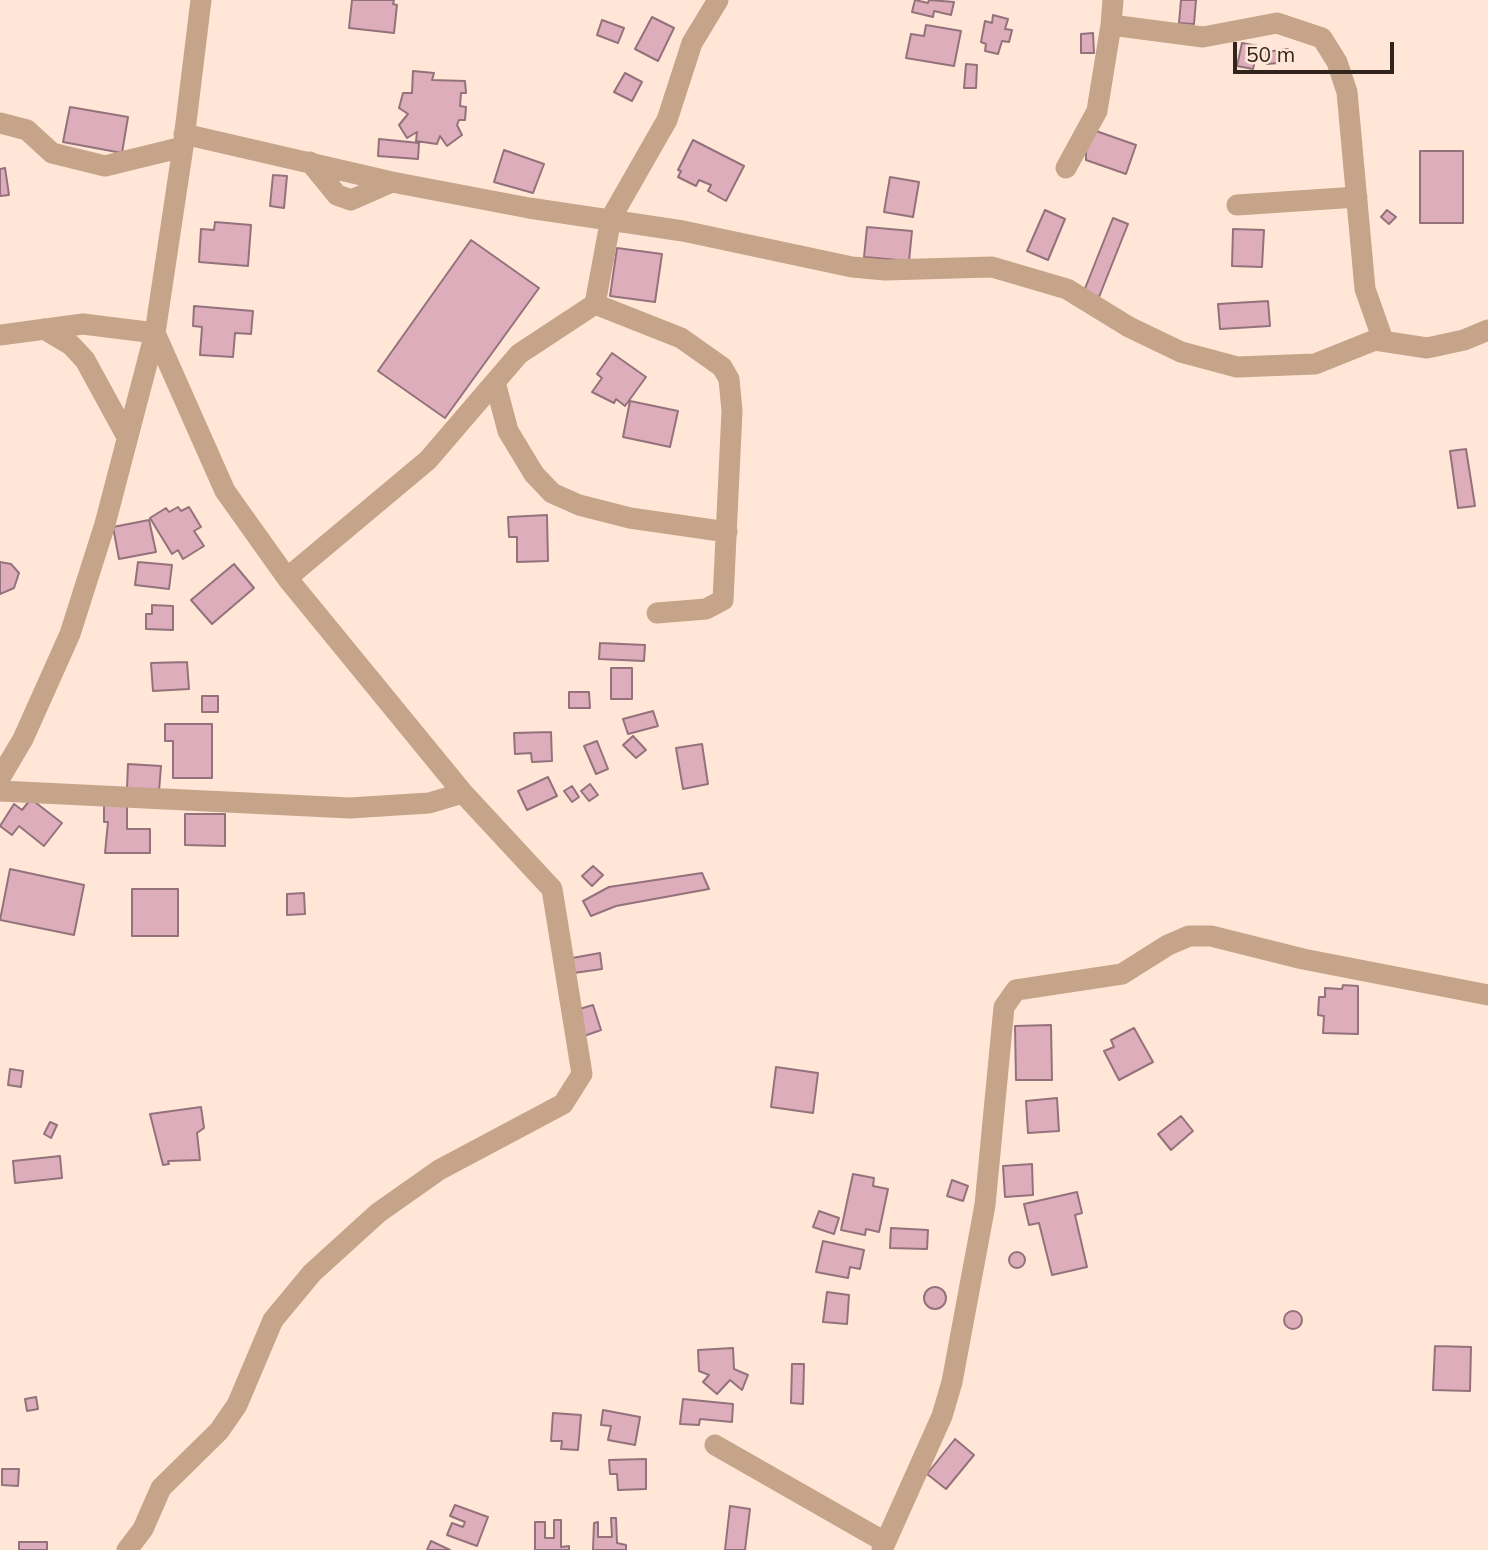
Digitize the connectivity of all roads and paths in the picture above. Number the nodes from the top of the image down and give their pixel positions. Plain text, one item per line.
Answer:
1 (201, 0) edge
2 (718, 0) edge
3 (1113, 0) edge
4 (1111, 25) junction
5 (0, 123) edge
6 (184, 141) junction
7 (1066, 168) dead end
8 (1357, 197) junction
9 (1237, 205) dead end
10 (611, 218) junction
11 (595, 304) junction
12 (44, 329) junction
13 (1488, 330) edge
14 (155, 333) junction
15 (0, 335) edge
16 (1383, 340) junction
17 (495, 382) junction
18 (126, 435) junction
19 (727, 531) junction
20 (287, 578) junction
21 (657, 613) dead end
22 (0, 778) edge
23 (0, 791) edge
24 (463, 793) junction
25 (1488, 995) edge
26 (715, 1445) dead end
27 (883, 1546) edge
28 (127, 1550) edge

1 - 6 street
2 - 10 street
3 - 4 street
4 - 7 street
4 - 8 street
5 - 6 street
6 - 10 street
6 - 14 street
8 - 9 street
8 - 16 street
10 - 11 street
10 - 16 street
11 - 17 street
11 - 19 street
12 - 14 street
12 - 15 street
12 - 18 street
13 - 16 street
14 - 18 street
14 - 20 street
17 - 19 street
17 - 20 street
18 - 22 street
19 - 21 street
20 - 24 street
23 - 24 street
24 - 28 street
25 - 27 street
26 - 27 street

